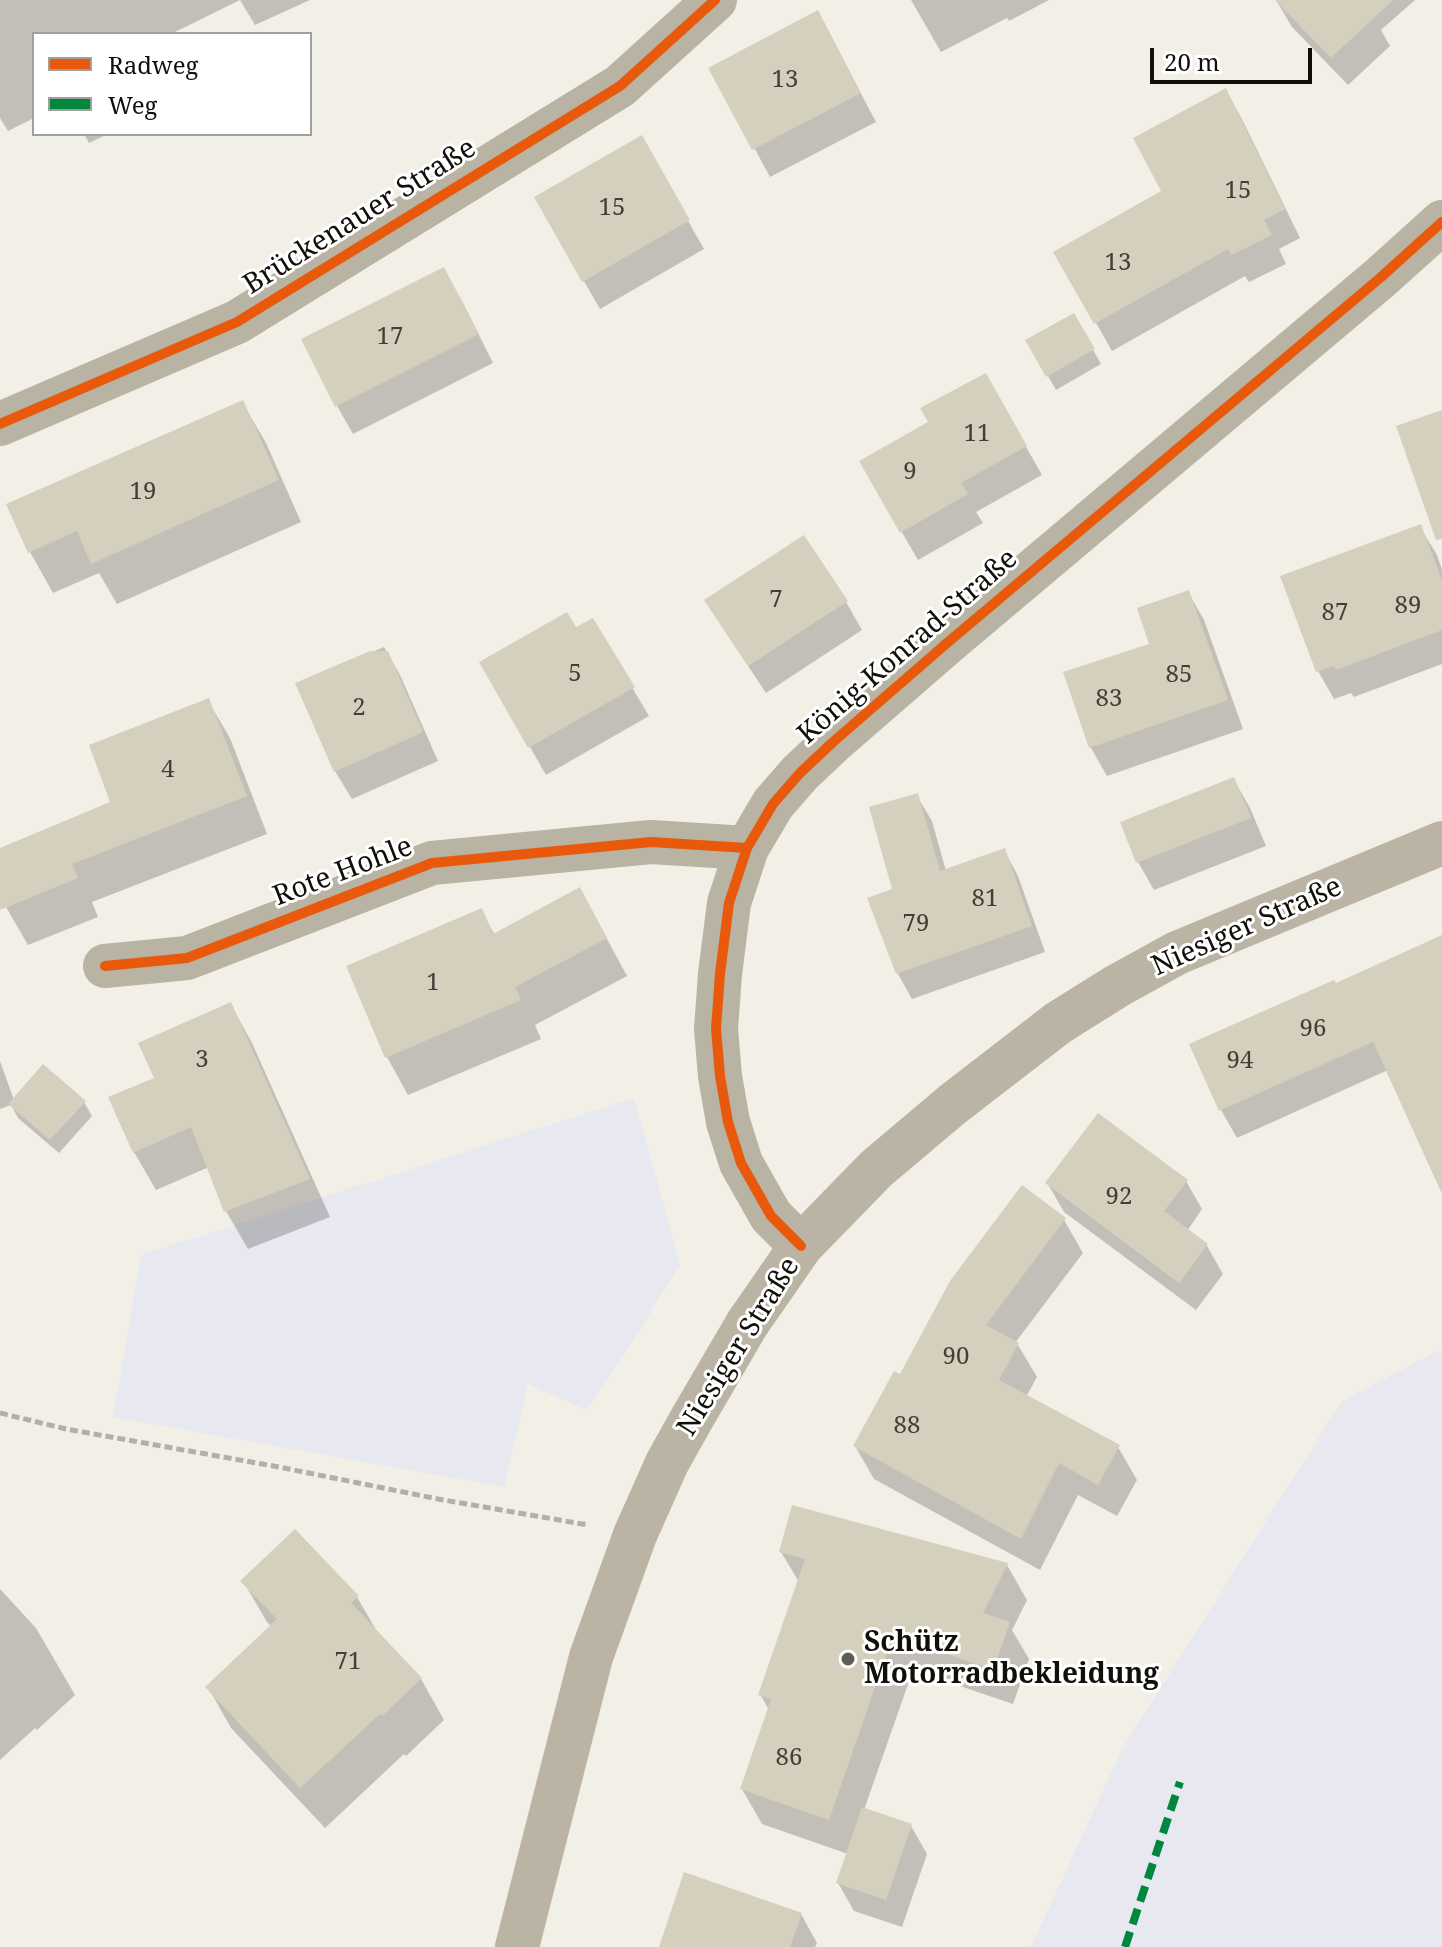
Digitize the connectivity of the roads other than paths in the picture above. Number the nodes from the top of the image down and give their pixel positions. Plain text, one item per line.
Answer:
1 (715, 0) edge
2 (1442, 222) edge
3 (0, 424) edge
4 (1442, 843) edge
5 (747, 848) junction
6 (105, 966) dead end
7 (801, 1246) junction
8 (517, 1947) edge

1 - 3 street, Brückenauer Straße
2 - 5 street, König-Konrad-Straße
4 - 7 main road, Niesiger Straße
5 - 6 street, Rote Hohle
5 - 7 street, König-Konrad-Straße
7 - 8 main road, Niesiger Straße

